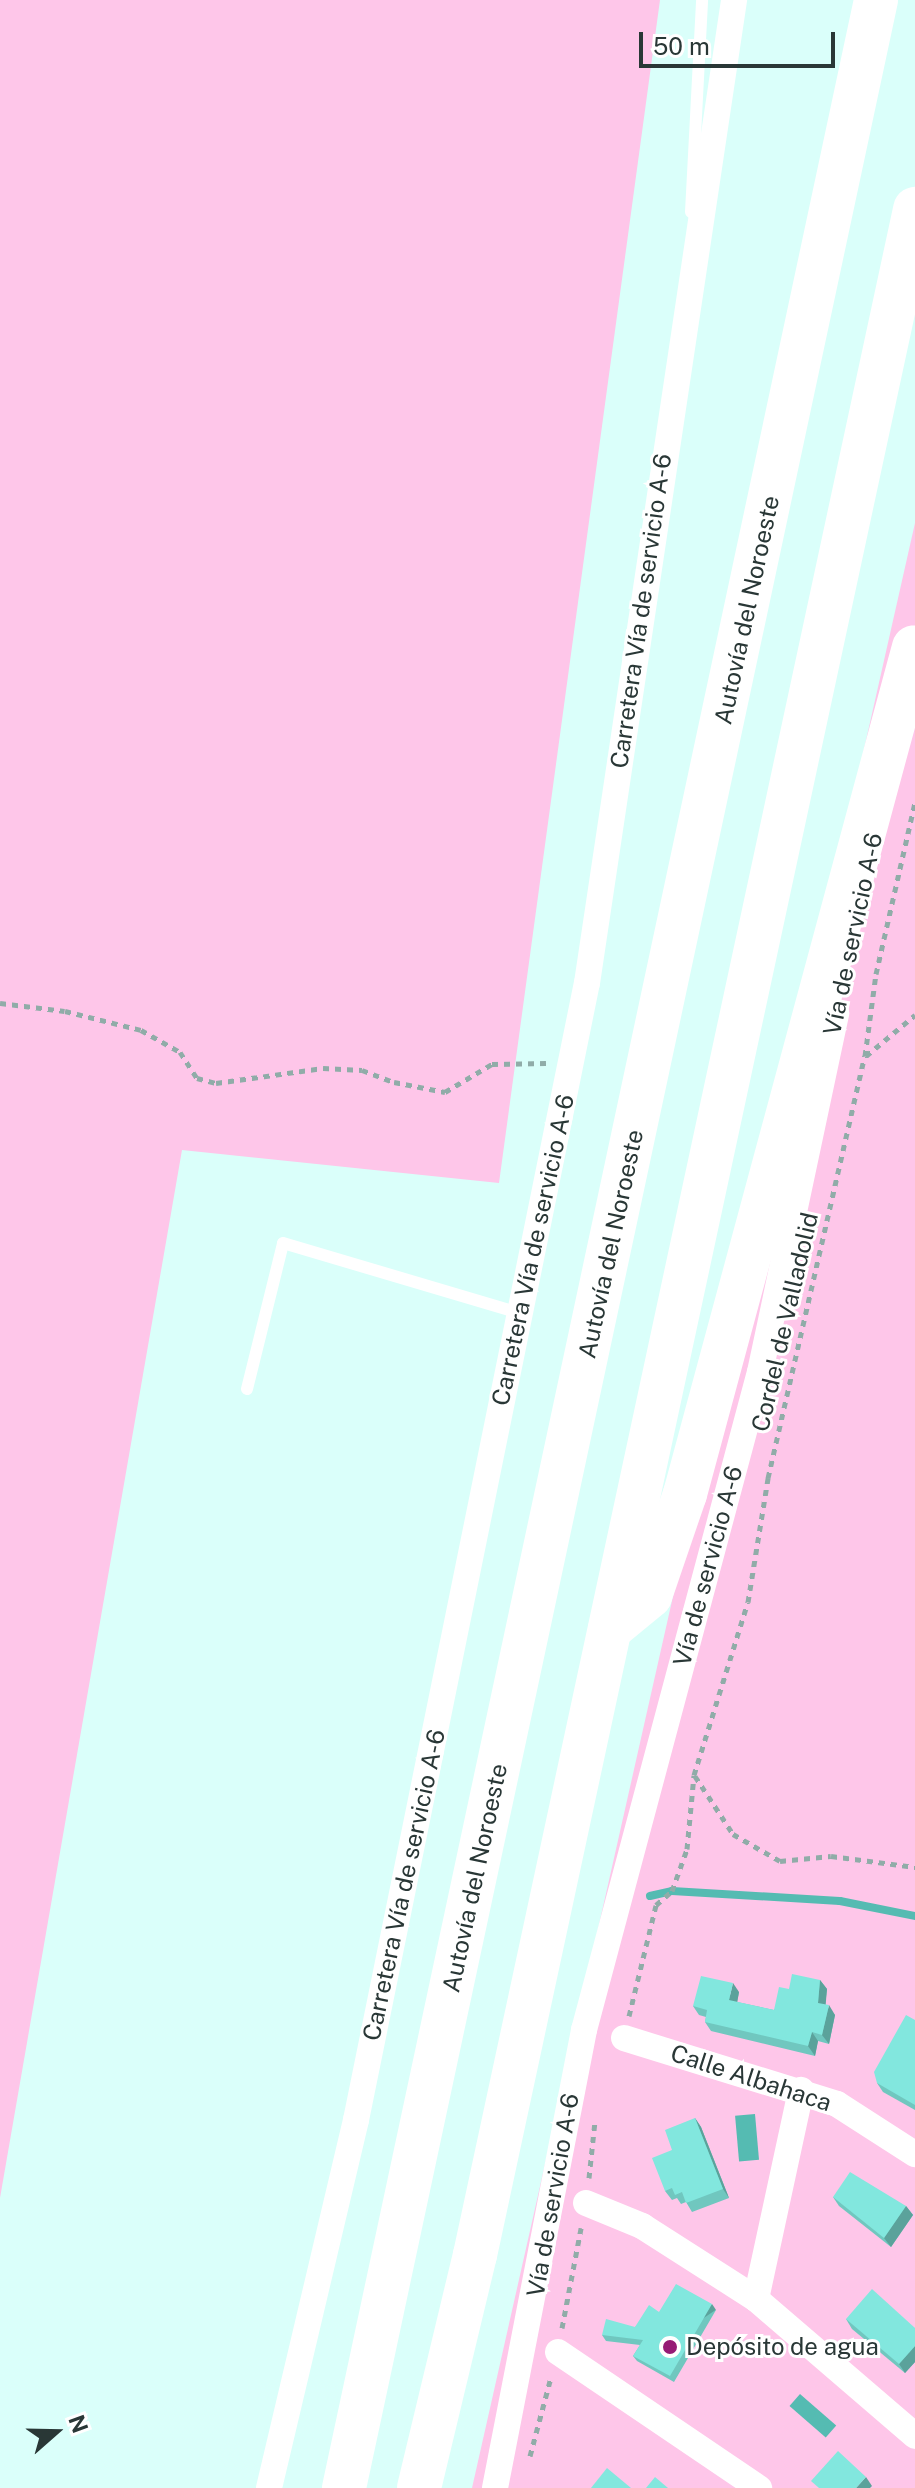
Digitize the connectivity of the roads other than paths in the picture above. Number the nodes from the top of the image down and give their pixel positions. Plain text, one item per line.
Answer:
1 (702, 0) edge
2 (734, 0) edge
3 (876, 0) edge
4 (915, 209) edge
5 (686, 303) junction
6 (914, 644) edge
7 (520, 1313) junction
8 (247, 1389) dead end
9 (610, 1629) junction
10 (624, 2038) road end
11 (801, 2090) junction
12 (915, 2154) edge
13 (586, 2203) road end
14 (756, 2299) junction
15 (558, 2352) road end
16 (915, 2436) edge
17 (269, 2488) edge
18 (344, 2488) edge
19 (419, 2488) edge
20 (495, 2488) edge
21 (759, 2488) edge

1 - 5 lane
2 - 5 street, Carretera Vía de servicio A-6
3 - 18 highway, Autovía del Noroeste
4 - 9 highway
5 - 7 street, Carretera Vía de servicio A-6
6 - 9 highway
6 - 20 street, Vía de servicio A-6
7 - 8 lane
7 - 17 street, Carretera Vía de servicio A-6
9 - 19 highway
10 - 11 street, Calle Albahaca
11 - 12 street, Calle Albahaca
11 - 14 street
13 - 14 street
14 - 16 street
15 - 21 street

